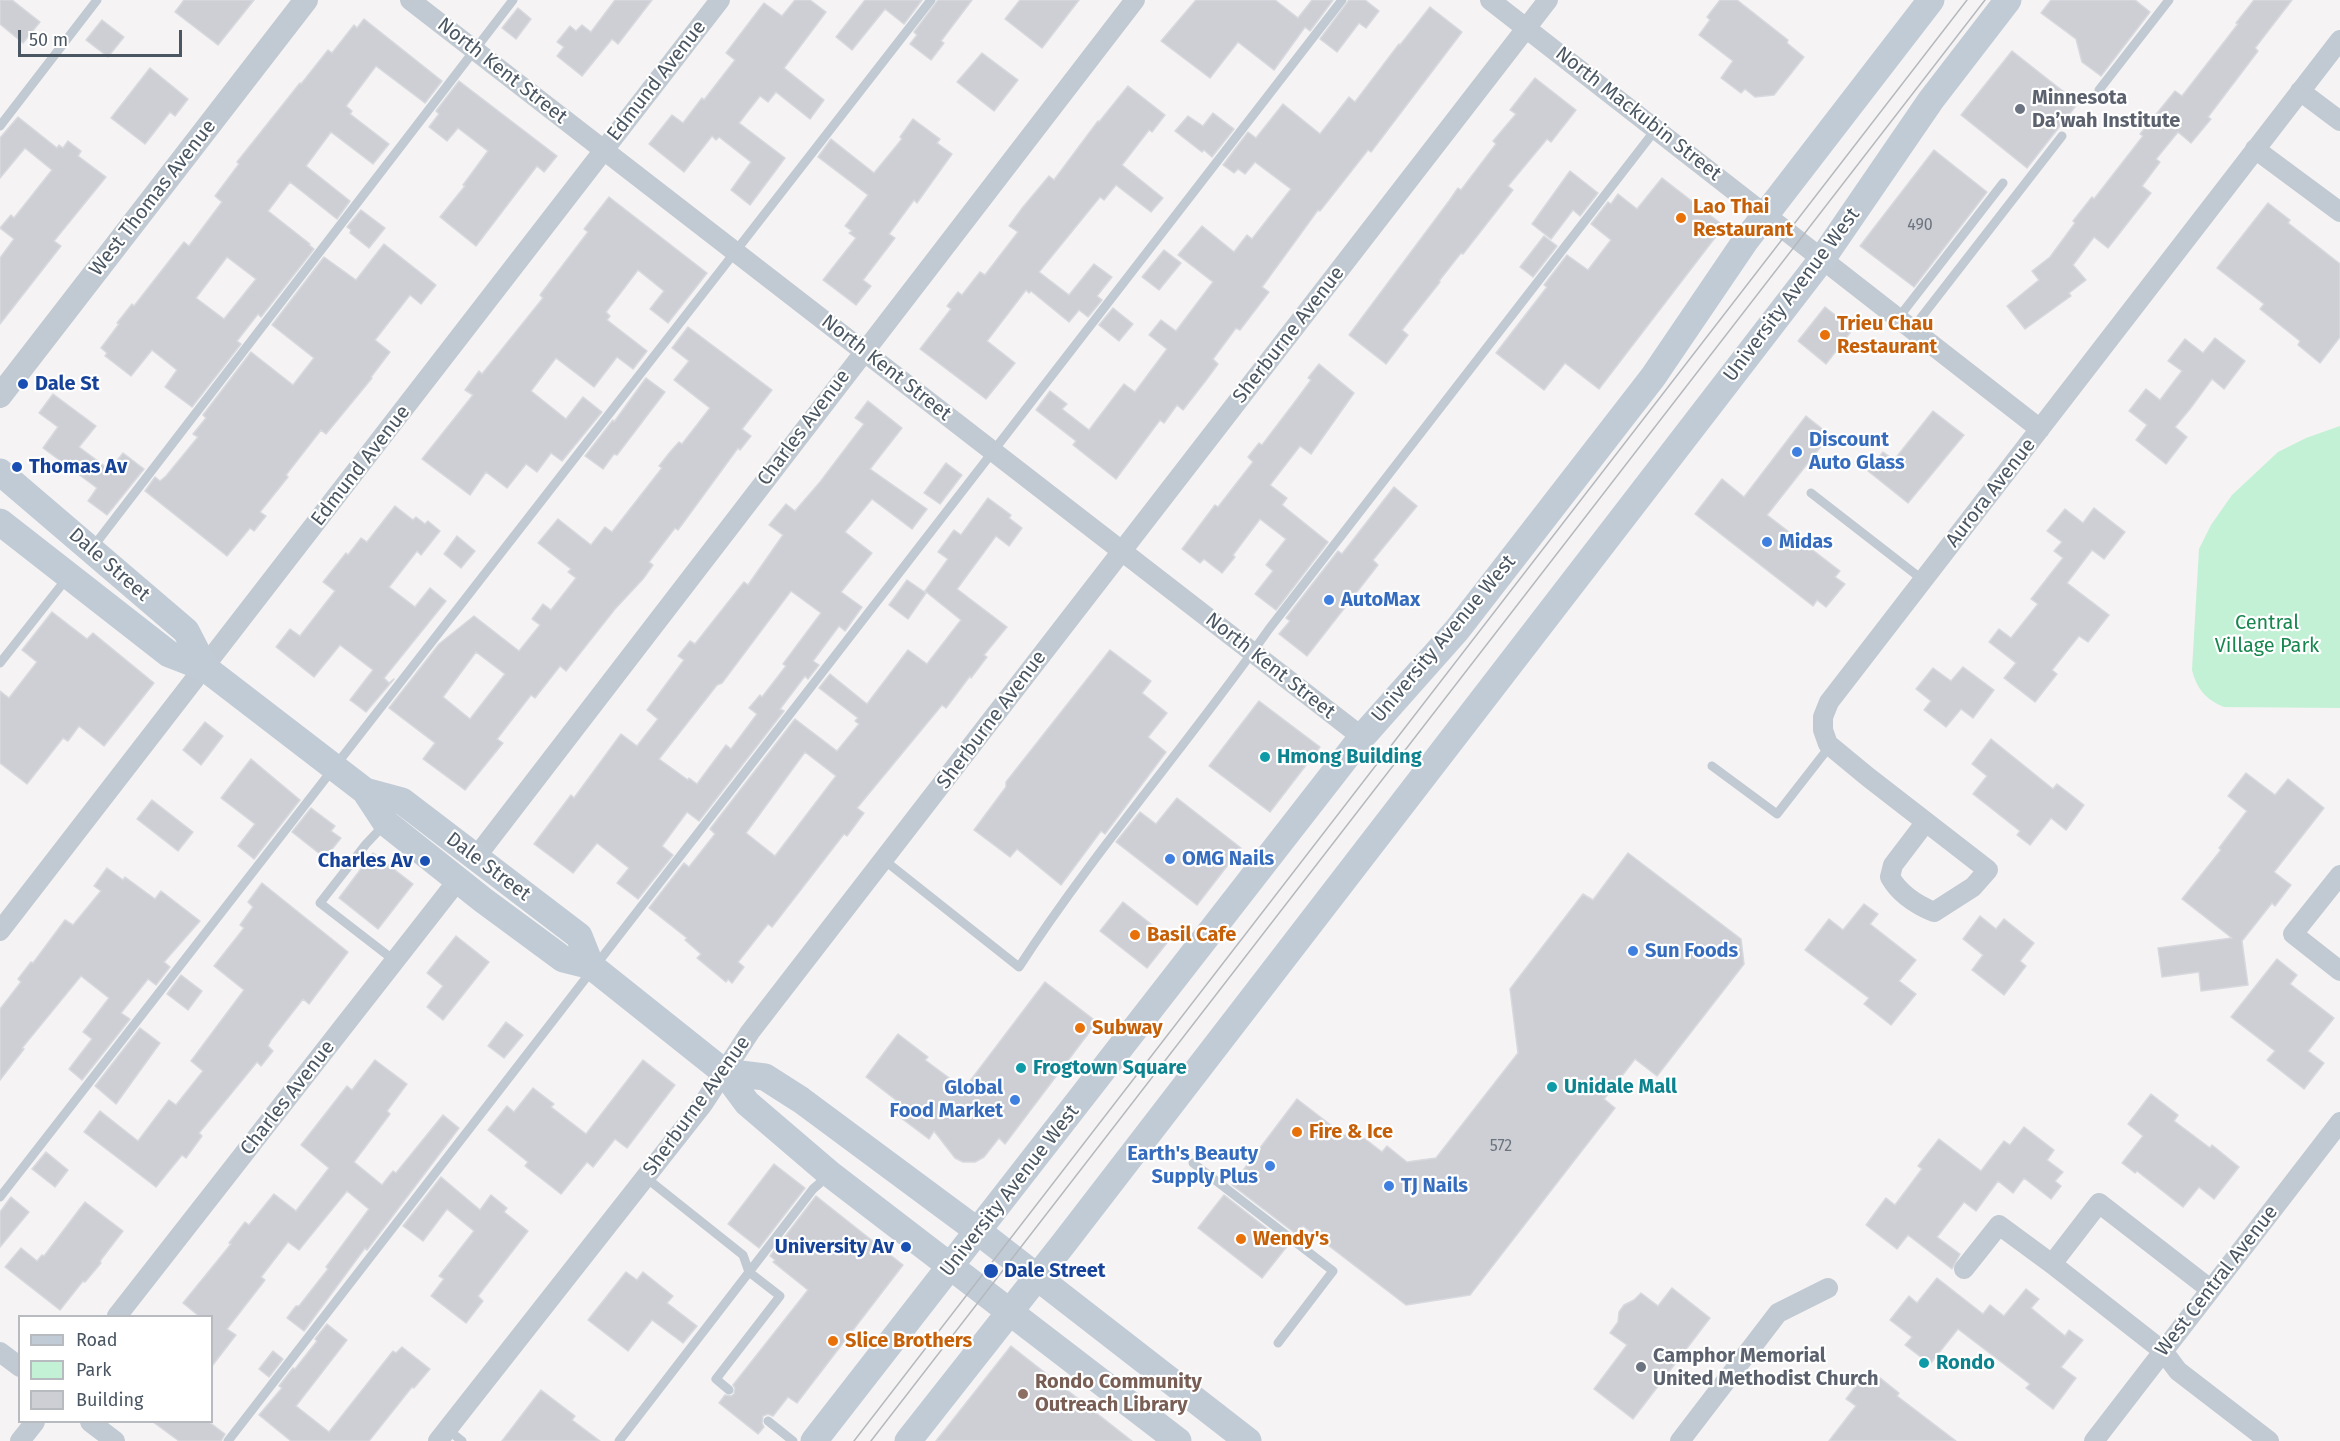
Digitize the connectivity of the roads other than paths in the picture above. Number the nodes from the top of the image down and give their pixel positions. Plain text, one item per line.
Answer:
1 (97, 0) edge
2 (306, 0) edge
3 (410, 0) edge
4 (513, 0) edge
5 (720, 0) edge
6 (931, 0) edge
7 (1135, 0) edge
8 (1342, 0) edge
9 (1490, 0) edge
10 (1548, 0) edge
11 (1931, 0) edge
12 (2008, 0) edge
13 (2169, 0) edge
14 (1527, 28) junction
15 (2340, 40) edge
16 (475, 50) junction
17 (2099, 90) dead end
18 (2300, 91) junction
19 (2340, 121) edge
20 (0, 126) edge
21 (1656, 129) junction
22 (2062, 136) dead end
23 (2255, 149) junction
24 (603, 150) junction
25 (2003, 183) dead end
26 (2340, 212) edge
27 (1766, 214) junction
28 (735, 251) junction
29 (1822, 259) junction
30 (1906, 323) junction
31 (864, 350) junction
32 (0, 396) edge
33 (2040, 429) junction
34 (993, 452) junction
35 (0, 472) edge
36 (1811, 493) dead end
37 (0, 522) edge
38 (92, 549) junction
39 (1121, 551) junction
40 (68, 576) junction
41 (1923, 580) junction
42 (1252, 652) junction
43 (0, 663) edge
44 (205, 668) junction
45 (1362, 737) junction
46 (1830, 746) junction
47 (1712, 766) dead end
48 (335, 769) junction
49 (366, 791) junction
50 (386, 823) junction
51 (1925, 823) junction
52 (476, 857) junction
53 (884, 860) junction
54 (2340, 876) edge
55 (458, 880) junction
56 (0, 931) edge
57 (395, 961) junction
58 (592, 967) junction
59 (2340, 970) edge
60 (724, 1072) junction
61 (2340, 1122) edge
62 (1193, 1163) dead end
63 (830, 1174) junction
64 (645, 1177) junction
65 (0, 1197) edge
66 (979, 1232) junction
67 (2052, 1264) junction
68 (951, 1265) junction
69 (1964, 1269) dead end
70 (749, 1272) junction
71 (1036, 1277) junction
72 (1828, 1288) dead end
73 (2210, 1289) junction
74 (1009, 1311) junction
75 (119, 1315) edge
76 (1278, 1342) dead end
77 (2163, 1351) junction
78 (0, 1352) edge
79 (18, 1366) edge
80 (729, 1390) dead end
81 (768, 1421) dead end
82 (34, 1423) edge
83 (91, 1423) edge
84 (449, 1437) edge
85 (20, 1441) edge
86 (115, 1441) edge
87 (228, 1441) edge
88 (619, 1441) edge
89 (793, 1441) edge
90 (814, 1441) edge
91 (908, 1441) edge
92 (1178, 1441) edge
93 (1248, 1441) edge
94 (1680, 1441) edge
95 (2094, 1441) edge
96 (2269, 1441) edge

1 - 20 lane
2 - 32 street, West Thomas Avenue
3 - 16 street, North Kent Street
4 - 16 lane
5 - 24 street, Edmund Avenue
6 - 28 lane
7 - 31 street, Charles Avenue
8 - 34 lane
9 - 14 street, North Mackubin Street
10 - 14 street, Sherburne Avenue
11 - 27 main road, University Avenue West
12 - 29 main road, University Avenue West
13 - 17 lane
14 - 21 street, North Mackubin Street
14 - 39 street, Sherburne Avenue
15 - 18 street, Aurora Avenue
16 - 24 street, North Kent Street
16 - 38 lane
18 - 19 street
18 - 23 street, Aurora Avenue
21 - 27 street, North Mackubin Street
21 - 42 lane
22 - 30 lane
23 - 26 street
23 - 33 street, Aurora Avenue
24 - 28 street, North Kent Street
24 - 44 street, Edmund Avenue
25 - 30 lane
27 - 29 street, North Mackubin Street
27 - 45 main road, University Avenue West
28 - 31 street, North Kent Street
28 - 48 lane
29 - 30 street, North Mackubin Street
29 - 71 main road, University Avenue West
30 - 33 street, North Mackubin Street
31 - 34 street, North Kent Street
31 - 52 street, Charles Avenue
33 - 41 street, Aurora Avenue
34 - 39 street, North Kent Street
34 - 58 lane
35 - 38 main road, Dale Street
36 - 41 lane
37 - 40 main road, Dale Street
38 - 44 main road, Dale Street
39 - 42 street, North Kent Street
39 - 53 street, Sherburne Avenue
40 - 43 lane
40 - 44 main road, Dale Street
41 - 46 street, Aurora Avenue
42 - 45 street, North Kent Street
42 - 53 lane
44 - 48 main road, Dale Street
44 - 56 street, Edmund Avenue
45 - 66 main road, University Avenue West
46 - 47 lane
46 - 51 street
48 - 49 main road, Dale Street
48 - 65 lane
49 - 50 main road, Dale Street
49 - 52 main road, Dale Street
50 - 55 main road, Dale Street
50 - 57 lane
51 - 51 street
52 - 58 main road, Dale Street
53 - 60 street, Sherburne Avenue
54 - 59 street
55 - 57 street, Charles Avenue
55 - 58 main road, Dale Street
57 - 75 street, Charles Avenue
58 - 60 main road, Dale Street
58 - 87 lane
60 - 63 main road, Dale Street
60 - 64 street, Sherburne Avenue
60 - 66 main road
61 - 73 street, West Central Avenue
62 - 76 lane
63 - 68 main road, Dale Street
63 - 70 lane
64 - 70 lane
64 - 84 street, Sherburne Avenue
66 - 68 main road, University Avenue West
66 - 71 main road
67 - 69 street
67 - 73 street
67 - 77 street
68 - 74 main road, Dale Street
68 - 90 main road, University Avenue West
70 - 80 lane
70 - 88 lane
71 - 74 main road, University Avenue West
71 - 93 main road
72 - 94 street
73 - 77 street, West Central Avenue
74 - 91 main road, University Avenue West
74 - 92 main road, Dale Street
77 - 95 street, West Central Avenue
77 - 96 street
78 - 79 street
81 - 89 lane
82 - 85 street
83 - 86 street

